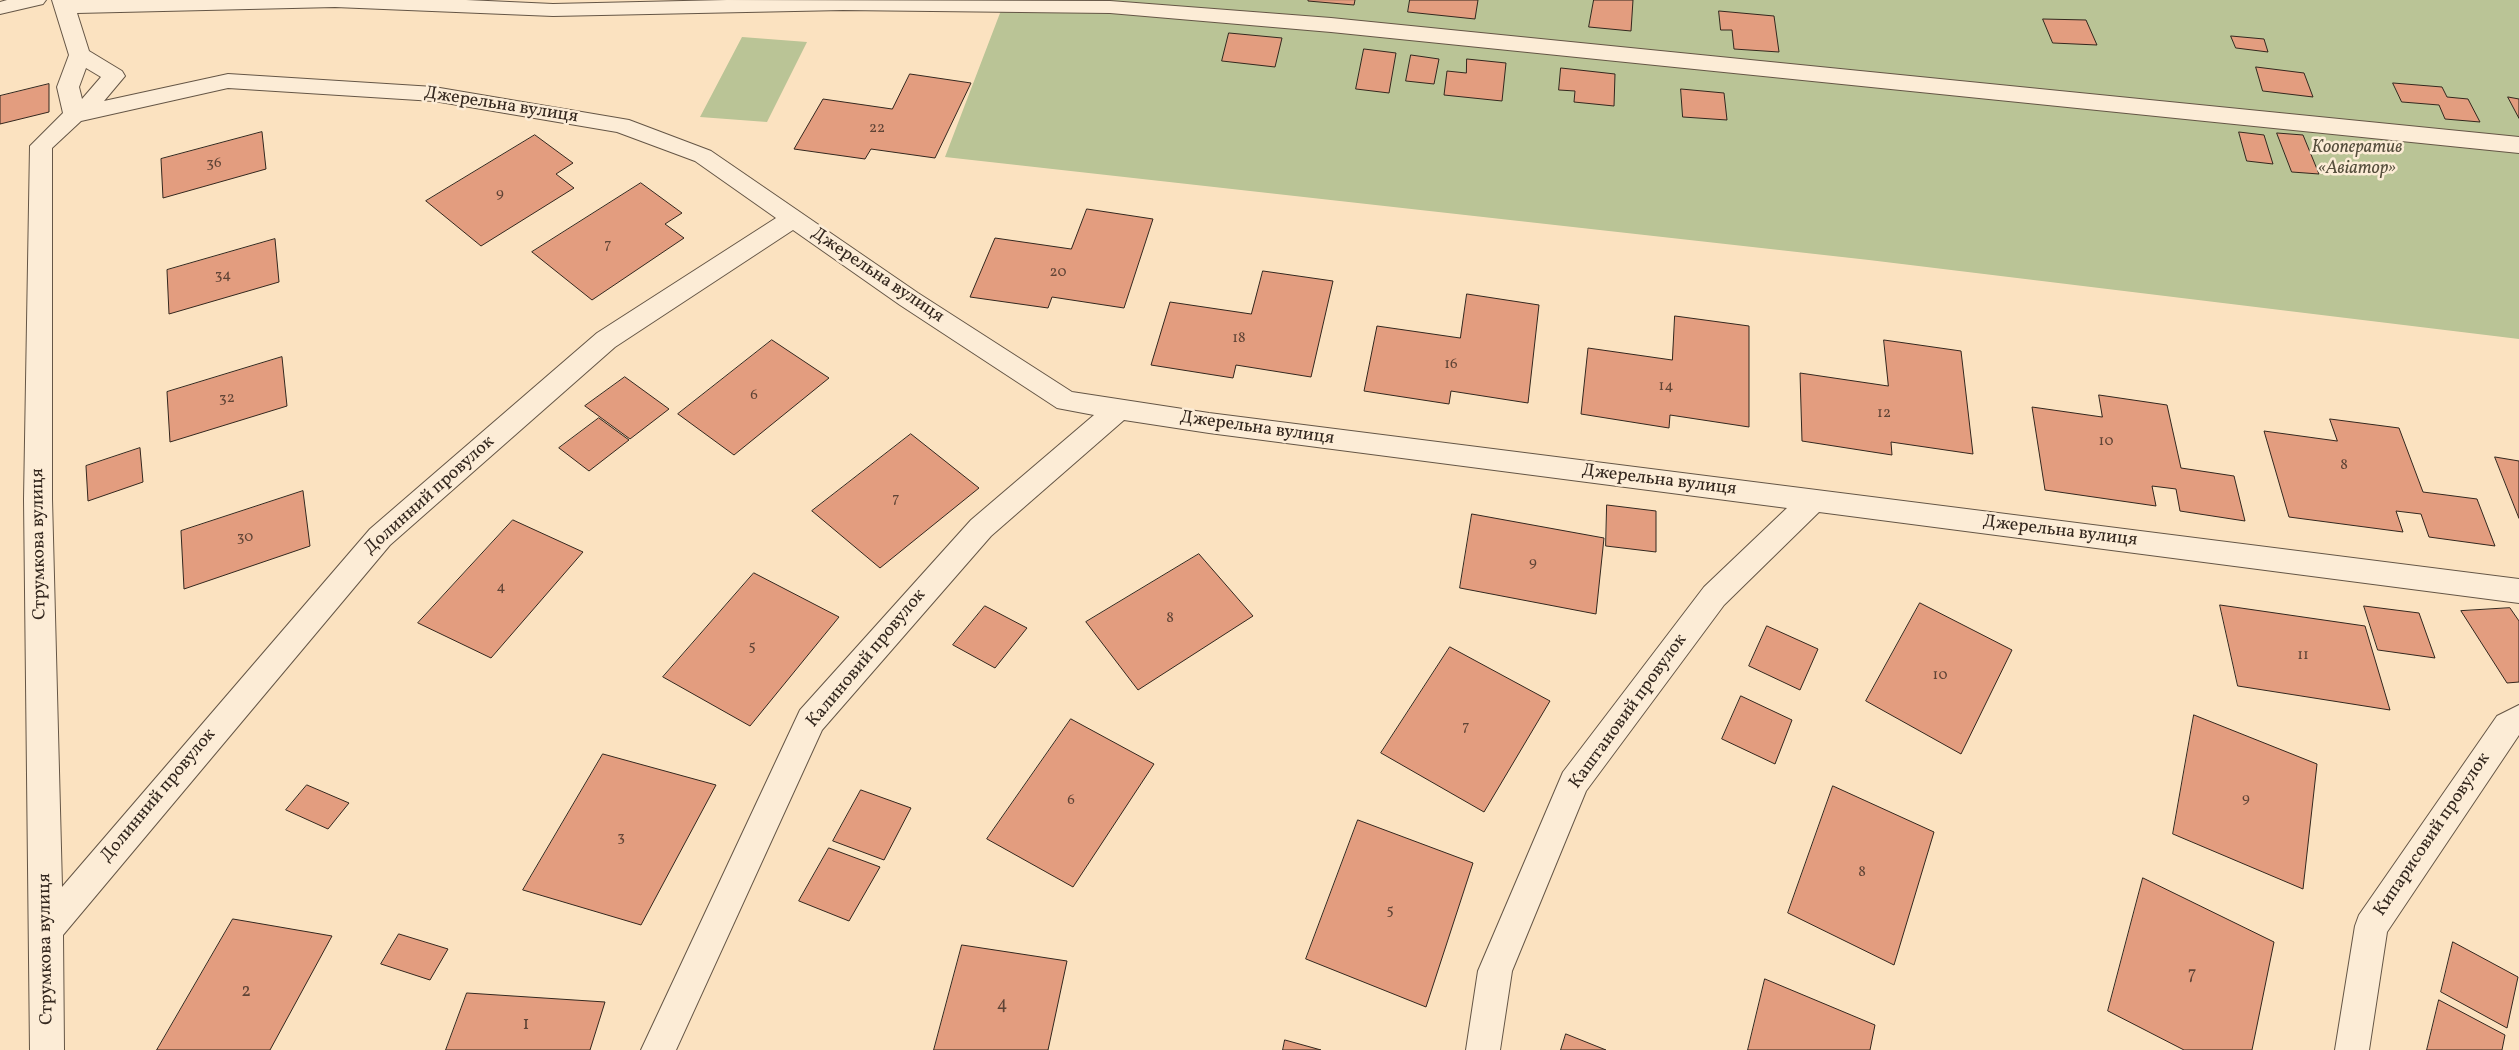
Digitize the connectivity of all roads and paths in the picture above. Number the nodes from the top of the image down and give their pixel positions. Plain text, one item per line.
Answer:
1 (36, 0) edge
2 (64, 4) edge
3 (0, 8) edge
4 (80, 54) junction
5 (77, 115) junction
6 (2519, 145) edge
7 (793, 218) junction
8 (1119, 409) junction
9 (1814, 500) junction
10 (2519, 591) edge
11 (2519, 718) edge
12 (46, 929) junction
13 (47, 1050) edge
14 (658, 1050) edge
15 (1483, 1050) edge
16 (2352, 1050) edge

1 - 3 street
2 - 4 street
2 - 6 street
4 - 5 street
4 - 5 street, Струмкова вулиця
5 - 7 street, Джерельна вулиця
5 - 12 street, Струмкова вулиця
7 - 8 street, Джерельна вулиця
7 - 12 street, Долинний провулок
8 - 9 street, Джерельна вулиця
8 - 14 street, Калиновий провулок
9 - 10 street, Джерельна вулиця
9 - 15 street, Каштановий провулок
11 - 16 street, Кипарисовий провулок
12 - 13 street, Струмкова вулиця

